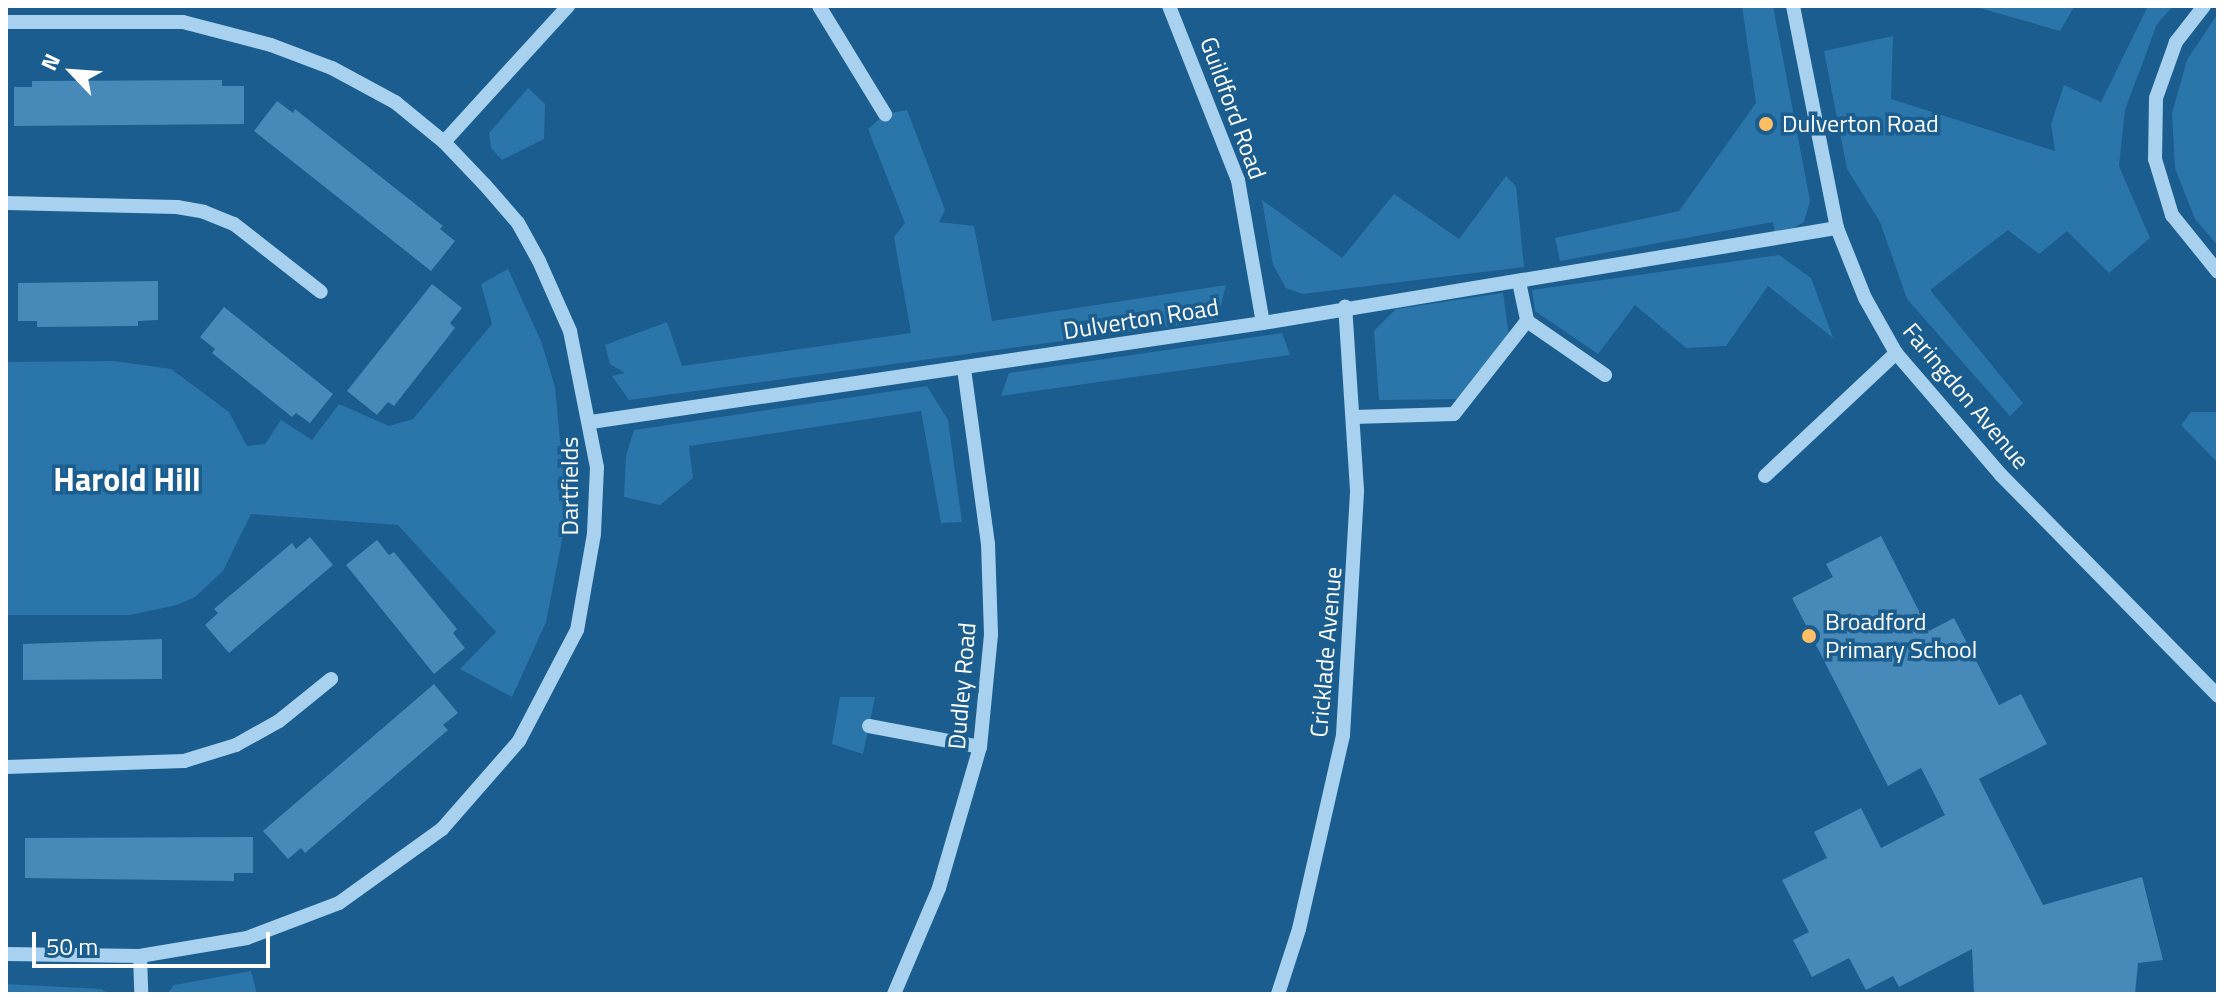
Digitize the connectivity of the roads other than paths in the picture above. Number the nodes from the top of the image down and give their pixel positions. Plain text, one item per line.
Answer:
1 (183, 6) edge
2 (568, 6) edge
3 (819, 6) edge
4 (1169, 6) edge
5 (1793, 6) edge
6 (2204, 6) edge
7 (123, 13) edge
8 (6, 22) edge
9 (183, 22) junction
10 (885, 114) dead end
11 (444, 142) junction
12 (6, 203) edge
13 (1837, 228) junction
14 (2218, 272) edge
15 (1519, 282) junction
16 (321, 292) dead end
17 (1345, 306) junction
18 (1527, 321) junction
19 (1263, 323) junction
20 (1896, 353) junction
21 (964, 368) junction
22 (1605, 375) dead end
23 (1353, 417) junction
24 (591, 422) junction
25 (1765, 476) dead end
26 (331, 679) dead end
27 (2218, 696) edge
28 (869, 726) dead end
29 (980, 747) junction
30 (6, 767) edge
31 (6, 954) edge
32 (140, 956) junction
33 (141, 994) edge
34 (894, 994) edge
35 (1278, 994) edge

1 - 9 street
2 - 11 street
3 - 10 street
4 - 19 street, Guildford Road
5 - 13 street, Faringdon Avenue
6 - 14 street
7 - 8 street, Dartfields
7 - 9 street, Dartfields
9 - 11 street, Dartfields
11 - 24 street, Dartfields
12 - 16 street
13 - 15 street, Dulverton Road
13 - 20 street, Faringdon Avenue
15 - 17 street, Dulverton Road
15 - 18 street
17 - 19 street, Dulverton Road
17 - 23 street, Cricklade Avenue
18 - 22 street
18 - 23 street
19 - 21 street, Dulverton Road
20 - 25 street
20 - 27 street, Faringdon Avenue
21 - 24 street, Dulverton Road
21 - 29 street, Dudley Road
23 - 35 street, Cricklade Avenue
24 - 32 street, Dartfields
26 - 30 street
28 - 29 street
29 - 34 street, Dudley Road
31 - 32 street, Dartfields
32 - 33 street

